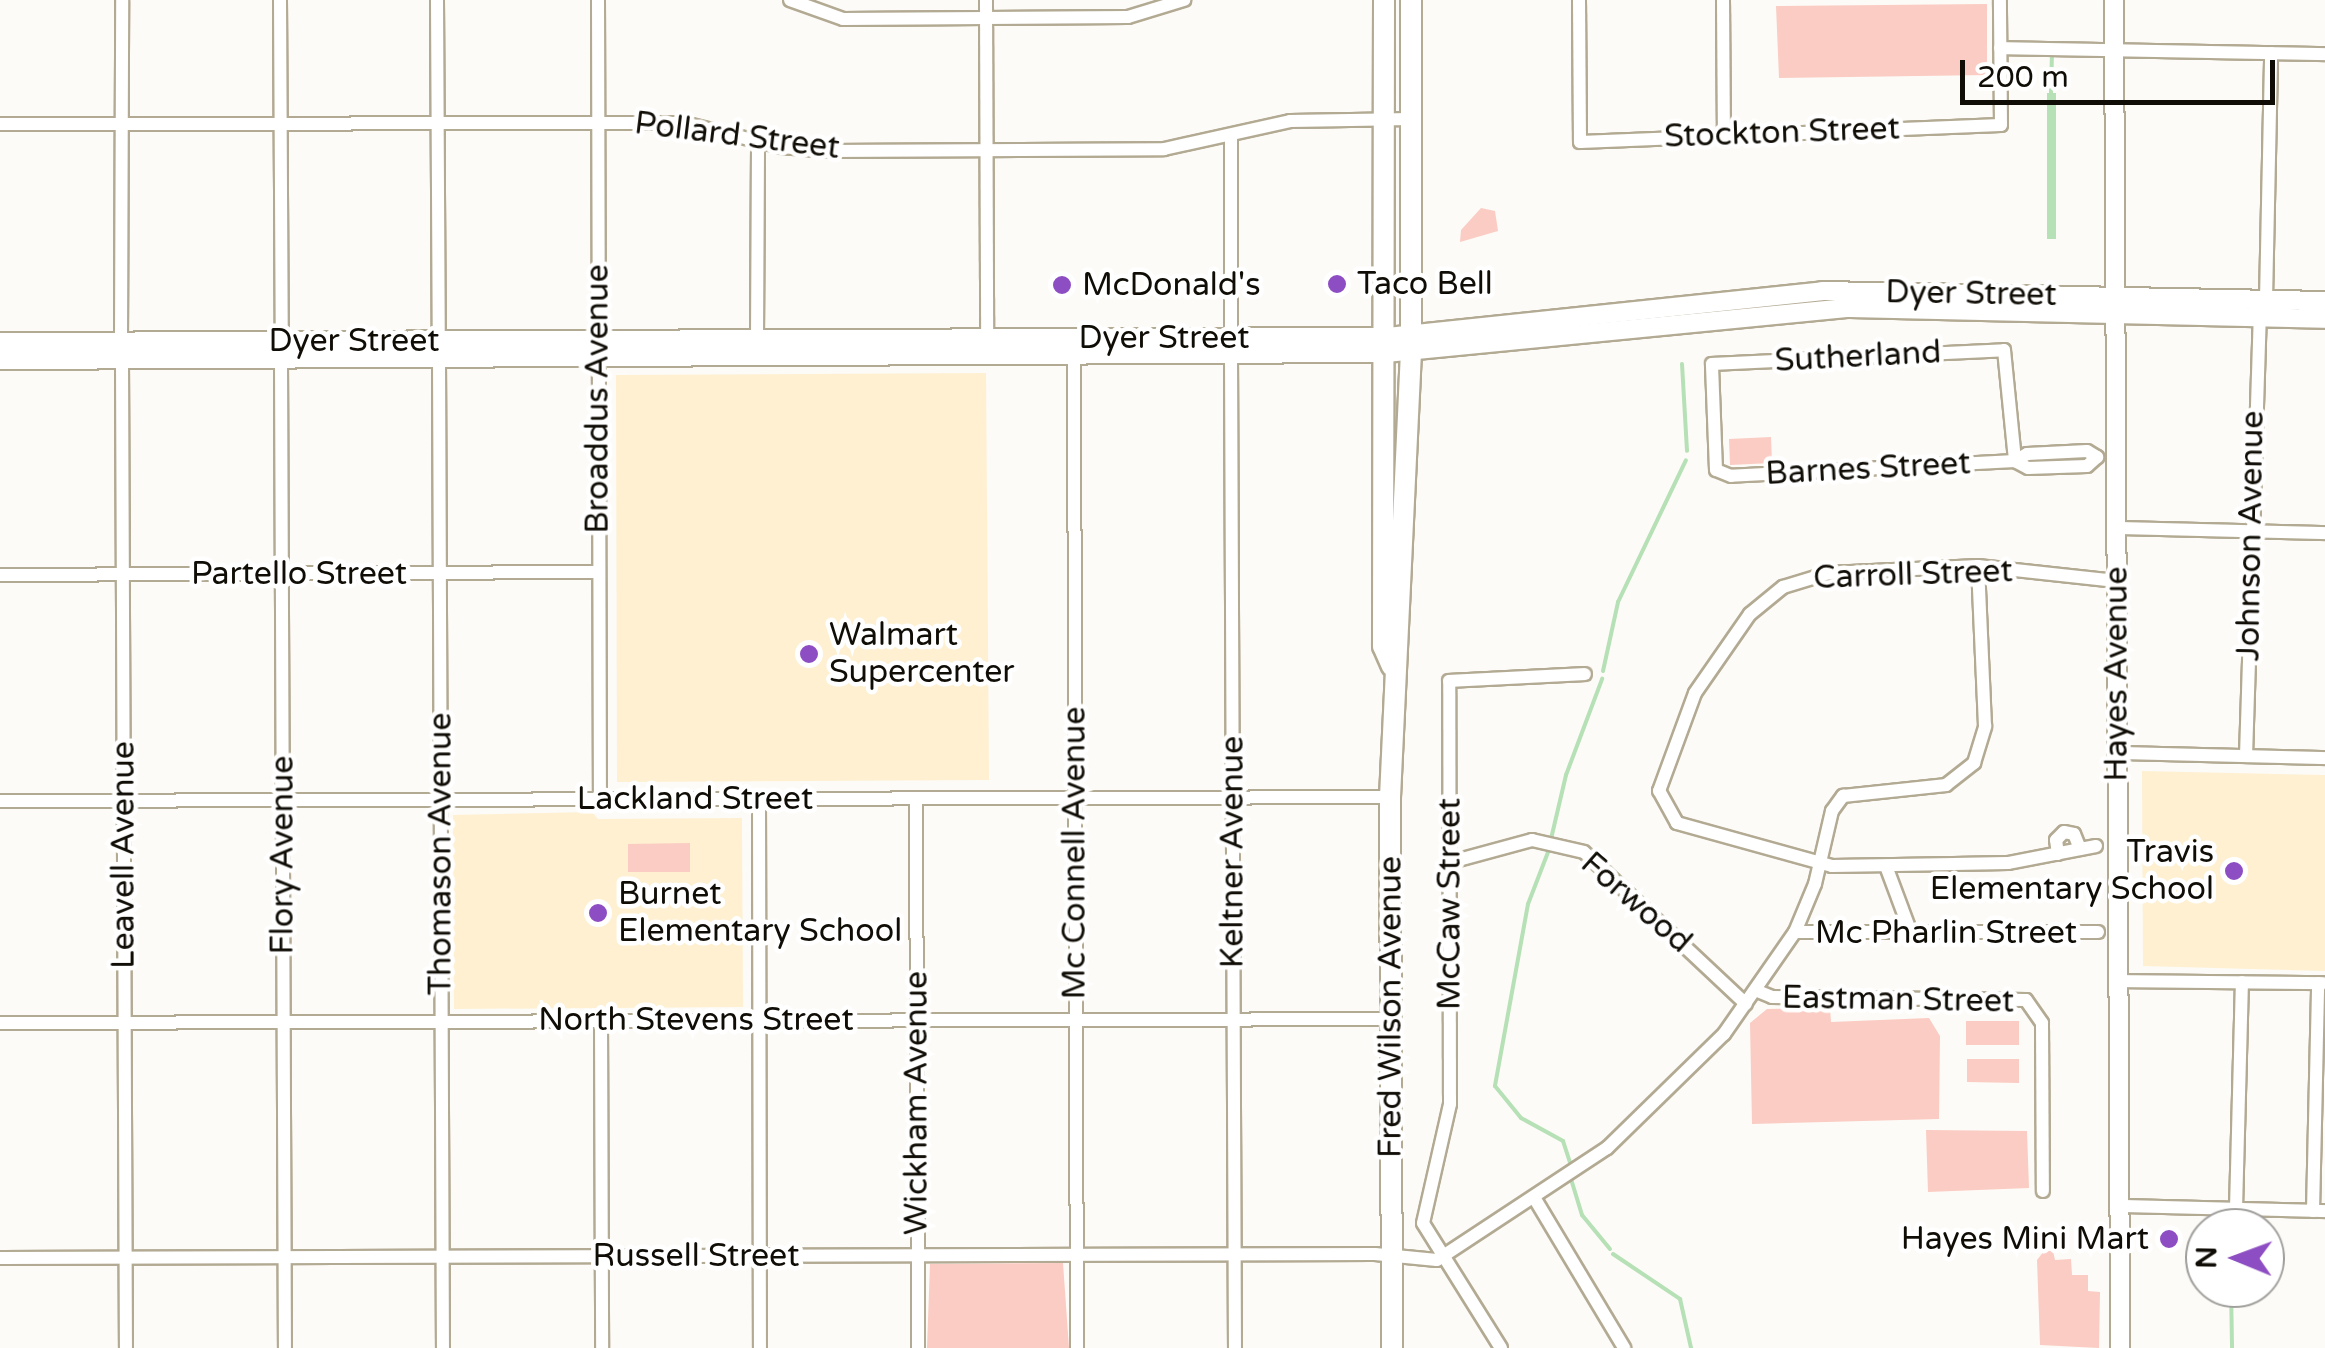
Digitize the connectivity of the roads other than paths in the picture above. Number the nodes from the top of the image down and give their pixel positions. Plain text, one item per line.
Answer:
1 (122, 0) edge
2 (280, 0) edge
3 (437, 0) edge
4 (598, 0) edge
5 (790, 0) edge
6 (986, 0) edge
7 (1184, 0) edge
8 (1384, 0) edge
9 (1411, 0) edge
10 (1579, 0) edge
11 (1723, 0) edge
12 (2000, 0) edge
13 (2114, 0) edge
14 (986, 18) junction
15 (2000, 48) junction
16 (2114, 48) junction
17 (2270, 53) junction
18 (2325, 54) edge
19 (1411, 119) junction
20 (1384, 120) junction
21 (598, 121) junction
22 (281, 123) junction
23 (438, 123) junction
24 (0, 124) edge
25 (122, 124) junction
26 (1231, 135) junction
27 (1724, 135) junction
28 (758, 142) junction
29 (987, 150) junction
30 (2325, 301) edge
31 (2117, 304) junction
32 (2263, 308) junction
33 (2325, 318) edge
34 (821, 338) junction
35 (987, 338) junction
36 (1121, 338) junction
37 (756, 339) junction
38 (347, 341) junction
39 (439, 341) junction
40 (0, 342) edge
41 (121, 342) junction
42 (282, 342) junction
43 (1411, 344) junction
44 (1387, 345) junction
45 (1231, 347) junction
46 (598, 349) junction
47 (936, 358) junction
48 (1074, 358) junction
49 (756, 359) junction
50 (0, 360) edge
51 (439, 360) junction
52 (122, 362) junction
53 (196, 362) junction
54 (281, 362) junction
55 (2106, 456) junction
56 (2016, 461) junction
57 (1721, 475) joint
58 (2116, 528) junction
59 (2252, 531) junction
60 (2325, 533) edge
61 (1978, 566) junction
62 (598, 572) junction
63 (440, 573) junction
64 (282, 574) junction
65 (0, 575) edge
66 (123, 575) junction
67 (2116, 581) junction
68 (1392, 666) junction
69 (1585, 674) dead end
70 (2118, 753) junction
71 (2246, 756) junction
72 (2325, 758) edge
73 (1074, 797) junction
74 (1232, 797) junction
75 (1390, 797) junction
76 (759, 798) junction
77 (916, 798) junction
78 (600, 799) junction
79 (283, 800) junction
80 (441, 800) junction
81 (0, 801) edge
82 (124, 801) junction
83 (2096, 846) dead end
84 (2080, 849) junction
85 (2058, 854) junction
86 (1451, 862) junction
87 (1821, 864) junction
88 (1886, 866) junction
89 (1795, 932) junction
90 (2098, 932) dead end
91 (1911, 933) junction
92 (2118, 981) junction
93 (2242, 982) junction
94 (2321, 983) edge
95 (1755, 990) junction
96 (1746, 1004) junction
97 (1076, 1018) junction
98 (1234, 1018) junction
99 (917, 1019) junction
100 (1391, 1019) junction
101 (601, 1020) junction
102 (759, 1020) junction
103 (442, 1021) junction
104 (125, 1022) junction
105 (284, 1022) junction
106 (0, 1023) edge
107 (2043, 1191) dead end
108 (1535, 1199) junction
109 (2120, 1206) junction
110 (2236, 1208) joint
111 (2285, 1210) edge
112 (2319, 1211) edge
113 (1076, 1254) junction
114 (1234, 1254) junction
115 (760, 1255) junction
116 (917, 1255) junction
117 (443, 1256) junction
118 (602, 1256) junction
119 (285, 1257) junction
120 (1443, 1257) junction
121 (0, 1258) edge
122 (125, 1258) junction
123 (1392, 1258) junction
124 (126, 1348) edge
125 (285, 1348) edge
126 (443, 1348) edge
127 (602, 1348) edge
128 (760, 1348) edge
129 (918, 1348) edge
130 (1077, 1348) edge
131 (1235, 1348) edge
132 (1392, 1348) edge
133 (1501, 1348) edge
134 (1624, 1348) edge
135 (2120, 1348) edge

1 - 25 street
2 - 22 street
3 - 23 street
4 - 21 street, Broaddus Avenue
5 - 14 street
6 - 14 street
7 - 14 street
8 - 20 main road, Fred Wilson Avenue
9 - 19 main road, Fred Wilson Avenue
10 - 27 street, Stockton Street
11 - 27 street
12 - 15 street, Stockton Street
13 - 16 main road, Hayes Avenue
14 - 29 street
15 - 16 street
15 - 27 street, Stockton Street
16 - 17 street
16 - 31 main road, Hayes Avenue
17 - 18 street
17 - 32 street, Johnson Avenue
19 - 20 street, Pollard Street
19 - 43 main road, Fred Wilson Avenue
20 - 26 street, Pollard Street
20 - 44 main road, Fred Wilson Avenue
21 - 23 street, Pollard Street
21 - 28 street, Pollard Street
21 - 46 street, Broaddus Avenue
22 - 23 street, Pollard Street
22 - 25 street, Pollard Street
22 - 42 street
23 - 39 street
24 - 25 street, Pollard Street
25 - 41 street
26 - 29 street, Pollard Street
26 - 45 street, Keltner Avenue
28 - 29 street, Pollard Street
28 - 37 street
29 - 35 street
30 - 32 main road, Dyer Street
31 - 32 main road, Dyer Street
31 - 43 main road, Dyer Street
31 - 55 main road, Hayes Avenue
32 - 33 main road, Dyer Street
32 - 59 street, Johnson Avenue
34 - 35 main road, Dyer Street
34 - 37 main road, Dyer Street
34 - 49 main road
35 - 36 main road, Dyer Street
35 - 47 main road
36 - 45 main road, Dyer Street
36 - 48 main road
37 - 46 main road, Dyer Street
38 - 39 main road, Dyer Street
38 - 42 main road, Dyer Street
38 - 54 main road
39 - 46 main road, Dyer Street
40 - 41 main road, Dyer Street
41 - 42 main road, Dyer Street
42 - 53 main road
43 - 44 main road, Dyer Street
43 - 68 main road, Fred Wilson Avenue
44 - 45 main road, Dyer Street
44 - 68 main road, Fred Wilson Avenue
45 - 48 main road, Dyer Street
45 - 74 street, Keltner Avenue
46 - 49 main road, Dyer Street
46 - 51 main road, Dyer Street
46 - 62 street, Broaddus Avenue
47 - 48 main road, Dyer Street
47 - 49 main road, Dyer Street
48 - 73 street, Mc Connell Avenue
50 - 52 main road, Dyer Street
51 - 54 main road, Dyer Street
51 - 63 street, Thomason Avenue
52 - 53 main road, Dyer Street
52 - 66 street, Leavell Avenue
53 - 54 main road, Dyer Street
54 - 64 street, Flory Avenue
55 - 56 street, Barnes Street
55 - 58 main road, Hayes Avenue
56 - 57 street, Barnes Street
56 - 57 street, Sutherland
58 - 59 street
58 - 67 main road, Hayes Avenue
59 - 60 street
59 - 71 street, Johnson Avenue
61 - 67 street, Carroll Street
61 - 87 street
61 - 87 street, Carroll Street
62 - 63 street, Partello Street
62 - 78 street, Broaddus Avenue
63 - 64 street, Partello Street
63 - 80 street, Thomason Avenue
64 - 66 street, Partello Street
64 - 79 street, Flory Avenue
65 - 66 street, Partello Street
66 - 82 street, Leavell Avenue
67 - 70 main road, Hayes Avenue
68 - 75 main road, Fred Wilson Avenue
69 - 86 street, McCaw Street
70 - 71 street
70 - 92 main road, Hayes Avenue
71 - 72 street
73 - 74 street, Lackland Street
73 - 77 street, Lackland Street
73 - 97 street, Mc Connell Avenue
74 - 75 street, Lackland Street
74 - 98 street, Keltner Avenue
75 - 100 main road, Fred Wilson Avenue
76 - 77 street, Lackland Street
76 - 78 street, Lackland Street
76 - 102 street
77 - 99 street, Wickham Avenue
78 - 80 street, Lackland Street
79 - 80 street, Lackland Street
79 - 82 street, Lackland Street
79 - 105 street, Flory Avenue
80 - 103 street, Thomason Avenue
81 - 82 street, Lackland Street
82 - 104 street, Leavell Avenue
83 - 84 street
84 - 85 street
84 - 85 street
85 - 88 street
86 - 96 street, Forwood
86 - 120 street, McCaw Street
87 - 88 street
87 - 89 street
88 - 91 street
89 - 91 street, Mc Pharlin Street
89 - 95 street
90 - 91 street, Mc Pharlin Street
92 - 93 street
92 - 109 main road, Hayes Avenue
93 - 94 street
93 - 110 street
94 - 112 street
95 - 96 street
95 - 107 street, Eastman Street
96 - 108 street
97 - 98 street, North Stevens Street
97 - 99 street, North Stevens Street
97 - 113 street, Mc Connell Avenue
98 - 100 street, North Stevens Street
98 - 114 street, Keltner Avenue
99 - 102 street, North Stevens Street
99 - 116 street, Wickham Avenue
100 - 123 main road, Fred Wilson Avenue
101 - 102 street, North Stevens Street
101 - 103 street, North Stevens Street
101 - 118 street
102 - 115 street
103 - 105 street, North Stevens Street
103 - 117 street, Thomason Avenue
104 - 105 street, North Stevens Street
104 - 106 street, North Stevens Street
104 - 122 street, Leavell Avenue
105 - 119 street, Flory Avenue
108 - 120 street
108 - 134 street
109 - 110 street
109 - 135 main road, Hayes Avenue
111 - 112 street
113 - 114 street, Russell Street
113 - 116 street, Russell Street
113 - 130 street, Mc Connell Avenue
114 - 123 street, Russell Street
114 - 131 street, Keltner Avenue
115 - 116 street, Russell Street
115 - 118 street, Russell Street
115 - 128 street
116 - 129 street, Wickham Avenue
117 - 118 street, Russell Street
117 - 119 street, Russell Street
117 - 126 street, Thomason Avenue
118 - 127 street
119 - 122 street, Russell Street
119 - 125 street, Flory Avenue
120 - 123 street, Russell Street
120 - 133 street, McCaw Street
121 - 122 street, Russell Street
122 - 124 street, Leavell Avenue
123 - 132 main road, Fred Wilson Avenue

